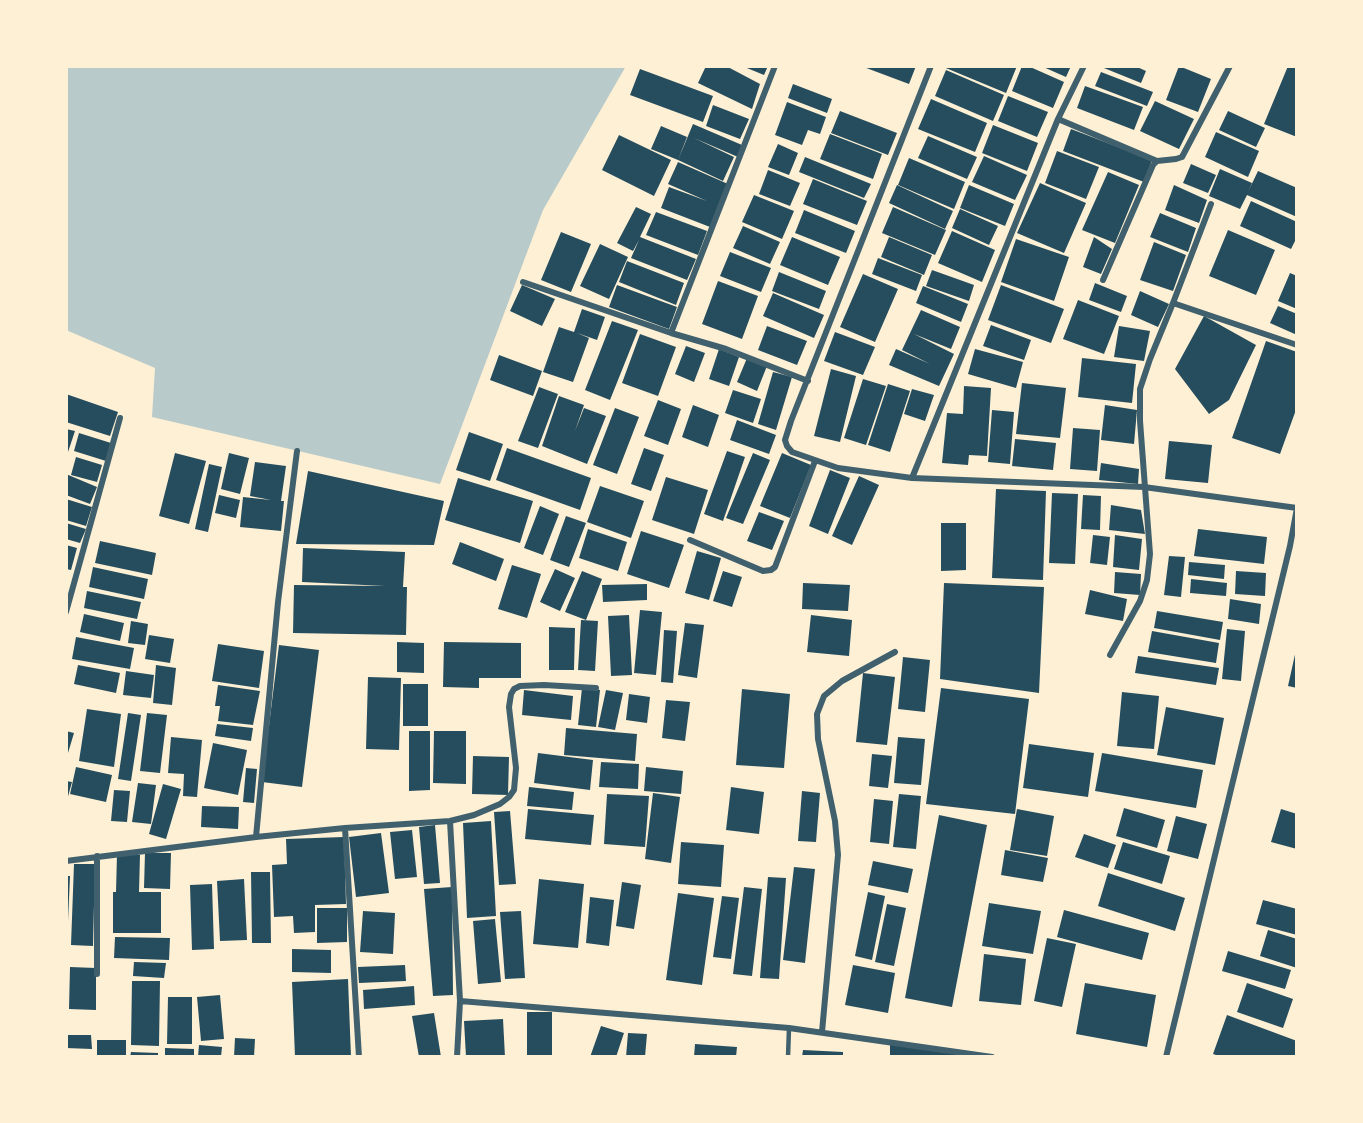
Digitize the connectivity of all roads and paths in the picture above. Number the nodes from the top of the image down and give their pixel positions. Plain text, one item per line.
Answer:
1 (775, 66) edge
2 (931, 66) edge
3 (1084, 66) edge
4 (1230, 66) edge
5 (1058, 118) junction
6 (1157, 161) junction
7 (1211, 204) dead end
8 (1103, 280) dead end
9 (523, 282) dead end
10 (1173, 303) junction
11 (671, 333) junction
12 (1297, 345) edge
13 (807, 381) junction
14 (120, 418) dead end
15 (297, 451) dead end
16 (815, 461) junction
17 (912, 478) junction
18 (1144, 487) junction
19 (1297, 508) edge
20 (690, 540) dead end
21 (1294, 546) edge
22 (66, 612) edge
23 (895, 652) dead end
24 (1110, 656) dead end
25 (596, 688) dead end
26 (450, 821) junction
27 (345, 828) junction
28 (256, 837) junction
29 (97, 856) junction
30 (66, 861) edge
31 (97, 974) dead end
32 (460, 1001) junction
33 (789, 1028) junction
34 (822, 1032) junction
35 (359, 1057) edge
36 (457, 1057) edge
37 (788, 1057) edge
38 (992, 1057) edge
39 (1166, 1057) edge

1 - 11 street
2 - 13 street
3 - 5 street
4 - 6 street
5 - 6 street
5 - 17 street
6 - 8 street
7 - 10 street
9 - 11 street
10 - 12 street
10 - 18 street
11 - 13 street
13 - 16 street
14 - 22 street
15 - 28 street
16 - 17 street
16 - 20 street
17 - 18 street
18 - 19 street
18 - 24 street
19 - 21 street
21 - 39 street
23 - 34 street
25 - 26 street
26 - 27 street
26 - 32 street
27 - 28 street
27 - 35 street
28 - 29 street
29 - 30 street
29 - 31 street
32 - 33 street
32 - 36 street
33 - 34 street
33 - 37 lane
34 - 38 street

